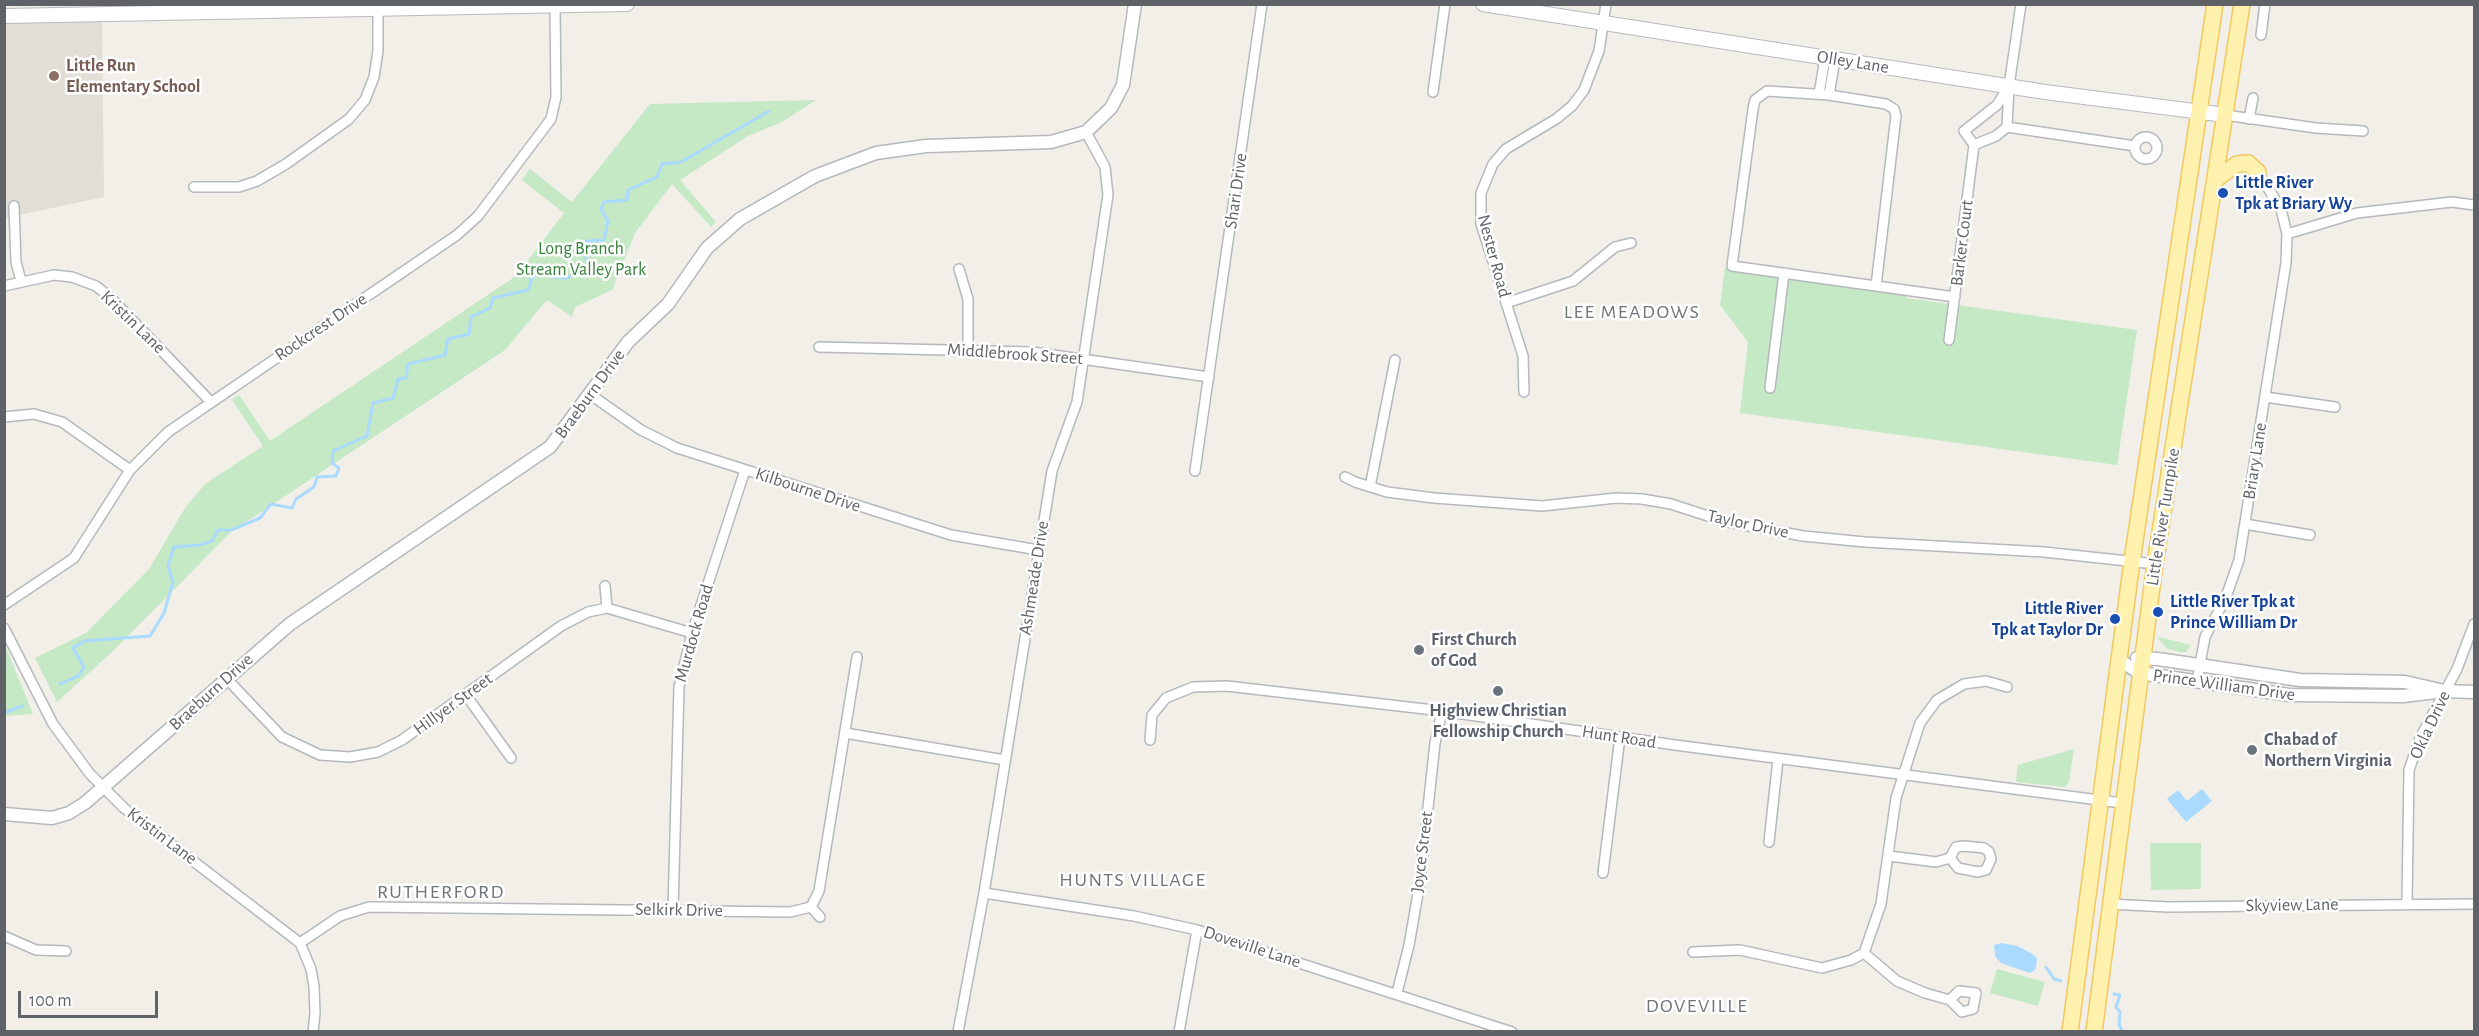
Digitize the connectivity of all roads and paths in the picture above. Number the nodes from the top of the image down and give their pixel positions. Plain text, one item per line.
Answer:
1 (627, 4) edge
2 (1135, 4) edge
3 (1262, 4) edge
4 (1445, 4) edge
5 (1483, 4) edge
6 (1606, 4) edge
7 (2021, 4) edge
8 (2216, 4) edge
9 (2242, 4) edge
10 (2265, 4) edge
11 (484, 6) edge
12 (555, 6) junction
13 (378, 10) junction
14 (4, 16) edge
15 (1603, 25) junction
16 (2261, 35) dead end
17 (1830, 59) junction
18 (2009, 86) junction
19 (1433, 92) dead end
20 (1824, 94) junction
21 (2253, 98) dead end
22 (2200, 113) junction
23 (2224, 115) junction
24 (2249, 119) junction
25 (2007, 127) junction
26 (2363, 131) dead end
27 (1086, 132) junction
28 (1974, 145) junction
29 (2135, 146) dead end
30 (2258, 172) joint
31 (2215, 180) junction
32 (194, 187) dead end
33 (2475, 205) edge
34 (14, 206) dead end
35 (2287, 234) junction
36 (1631, 243) dead end
37 (959, 269) dead end
38 (1784, 273) junction
39 (21, 281) junction
40 (4, 286) edge
41 (1876, 286) junction
42 (1955, 297) junction
43 (1506, 303) junction
44 (1949, 340) dead end
45 (819, 347) dead end
46 (968, 350) junction
47 (1084, 359) junction
48 (1395, 360) dead end
49 (1209, 377) junction
50 (1770, 388) dead end
51 (1524, 392) dead end
52 (591, 395) junction
53 (2265, 397) junction
54 (210, 401) junction
55 (2335, 407) dead end
56 (4, 417) edge
57 (130, 470) junction
58 (745, 470) junction
59 (1196, 471) dead end
60 (1346, 477) dead end
61 (1370, 487) junction
62 (2245, 524) junction
63 (2310, 535) dead end
64 (1038, 550) junction
65 (2132, 561) junction
66 (2155, 564) junction
67 (605, 586) dead end
68 (4, 605) edge
69 (607, 608) junction
70 (2475, 624) edge
71 (4, 628) edge
72 (692, 633) junction
73 (857, 657) dead end
74 (2119, 660) junction
75 (2141, 665) junction
76 (2199, 665) junction
77 (226, 678) junction
78 (2197, 681) junction
79 (2007, 687) dead end
80 (2444, 692) junction
81 (2475, 692) edge
82 (466, 695) junction
83 (1442, 711) junction
84 (845, 733) junction
85 (1620, 737) junction
86 (1150, 740) dead end
87 (511, 758) dead end
88 (1778, 759) junction
89 (1005, 760) junction
90 (1904, 776) junction
91 (104, 788) junction
92 (2099, 800) junction
93 (2122, 802) junction
94 (4, 814) edge
95 (1768, 842) dead end
96 (1889, 856) junction
97 (1950, 858) dead end
98 (1603, 873) dead end
99 (984, 893) junction
100 (2407, 903) junction
101 (2109, 904) junction
102 (2475, 904) edge
103 (811, 907) junction
104 (673, 910) junction
105 (820, 917) dead end
106 (1197, 930) junction
107 (4, 936) edge
108 (300, 943) junction
109 (66, 951) dead end
110 (1693, 952) dead end
111 (1864, 953) junction
112 (1397, 993) junction
113 (1950, 1000) dead end
114 (313, 1032) edge
115 (958, 1032) edge
116 (1179, 1032) edge
117 (1512, 1032) edge
118 (2070, 1032) edge
119 (2094, 1032) edge

1 - 12 main road
2 - 27 street, Braeburn Drive
3 - 49 street, Shari Drive
4 - 19 street
5 - 15 main road, Olley Lane
6 - 15 street, Nester Road
7 - 18 street
8 - 22 main road, Little River Turnpike
9 - 23 main road, Little River Turnpike
10 - 16 street
11 - 12 main road
11 - 13 main road
12 - 54 street, Rockcrest Drive
13 - 14 main road
13 - 32 street
15 - 17 main road, Olley Lane
15 - 43 street, Nester Road
17 - 18 main road, Olley Lane
17 - 20 street
18 - 22 main road, Olley Lane
18 - 25 street
18 - 28 street, Barker Court
20 - 38 street
20 - 41 street
21 - 24 street
22 - 23 main road, Olley Lane
22 - 65 main road, Little River Turnpike
23 - 24 street
23 - 31 main road, Little River Turnpike
24 - 26 street
25 - 28 street
25 - 29 street
27 - 47 street, Ashmeade Drive
27 - 52 street, Braeburn Drive
28 - 42 street, Barker Court
30 - 31 main road
30 - 35 street, Briary Lane
31 - 66 main road, Little River Turnpike
33 - 35 street
34 - 39 street
35 - 53 street, Briary Lane
36 - 43 street
37 - 46 street
38 - 41 street
38 - 50 street
39 - 40 street, Kristin Lane
39 - 54 street, Kristin Lane
41 - 42 street
42 - 44 street, Barker Court
43 - 51 street, Nester Road
45 - 46 street, Middlebrook Street
46 - 47 street, Middlebrook Street
47 - 49 street, Middlebrook Street
47 - 64 street, Ashmeade Drive
48 - 61 street
49 - 59 street, Shari Drive
52 - 58 street, Kilbourne Drive
52 - 77 street, Braeburn Drive
53 - 55 street
53 - 62 street, Briary Lane
54 - 57 street, Rockcrest Drive
56 - 57 street
57 - 68 street, Rockcrest Drive
58 - 64 street, Kilbourne Drive
58 - 72 street, Murdock Road
60 - 61 street, Taylor Drive
61 - 65 street, Taylor Drive
62 - 63 street
62 - 76 street, Briary Lane
64 - 89 street, Ashmeade Drive
65 - 66 street, Taylor Drive
65 - 74 main road, Little River Turnpike
66 - 75 main road, Little River Turnpike
67 - 69 street
69 - 72 street
69 - 82 street, Hillyer Street
70 - 80 street, Okla Drive
71 - 91 street, Kristin Lane
72 - 104 street, Murdock Road
73 - 84 street
74 - 75 street, Prince William Drive
74 - 92 main road, Little River Turnpike
75 - 76 street, Prince William Drive
75 - 78 street, Prince William Drive
75 - 93 main road, Little River Turnpike
76 - 78 street, Briary Lane
76 - 80 street, Prince William Drive
77 - 82 street, Hillyer Street
77 - 91 street, Braeburn Drive
78 - 80 street, Prince William Drive
79 - 90 street
80 - 81 street, Prince William Drive
80 - 100 street, Okla Drive
82 - 87 street
83 - 85 street, Hunt Road
83 - 86 street, Hunt Road
83 - 112 street, Joyce Street
84 - 89 street
84 - 103 street
85 - 88 street, Hunt Road
85 - 98 street
88 - 90 street, Hunt Road
88 - 95 street
89 - 99 street, Ashmeade Drive
90 - 92 street, Hunt Road
90 - 96 street
91 - 94 street, Braeburn Drive
91 - 108 street, Kristin Lane
92 - 93 street, Hunt Road
92 - 118 main road, Little River Turnpike
93 - 101 main road, Little River Turnpike
96 - 97 street
96 - 111 street
99 - 106 street, Doveville Lane
99 - 115 street, Ashmeade Drive
100 - 101 street, Skyview Lane
100 - 102 street, Skyview Lane
101 - 119 main road, Little River Turnpike
103 - 104 street, Selkirk Drive
103 - 105 street
104 - 108 street, Selkirk Drive
106 - 112 street, Doveville Lane
106 - 116 street
107 - 109 street
108 - 114 street
110 - 111 street
111 - 113 street
112 - 117 street, Doveville Lane

